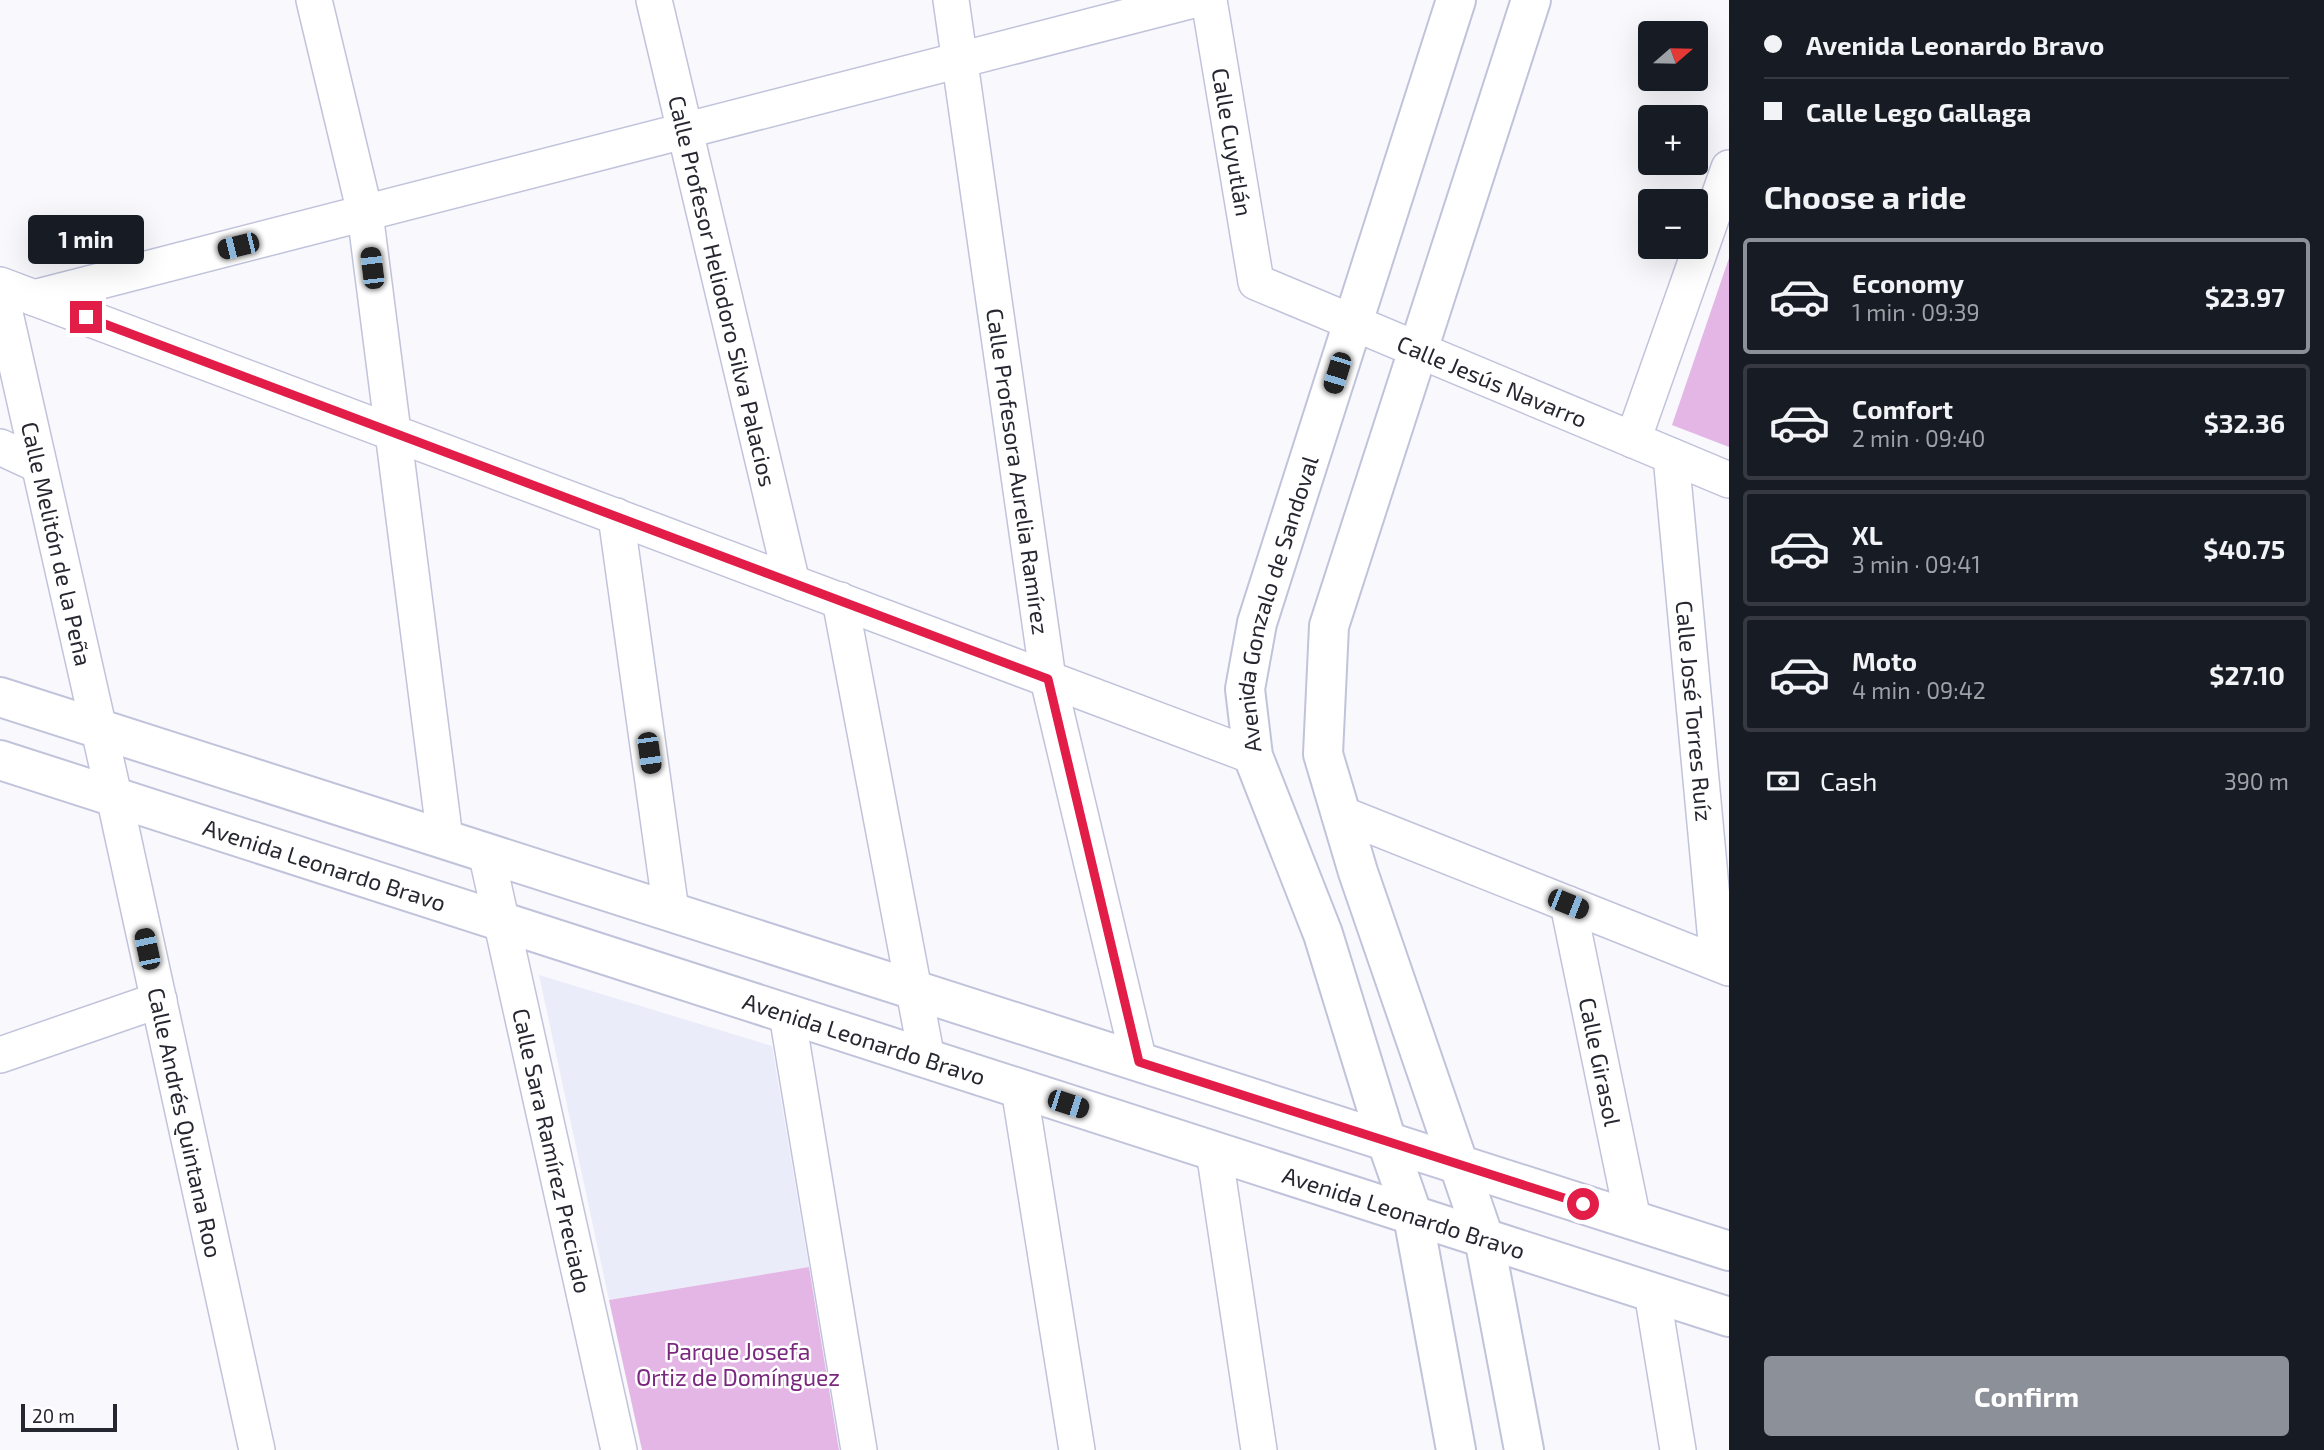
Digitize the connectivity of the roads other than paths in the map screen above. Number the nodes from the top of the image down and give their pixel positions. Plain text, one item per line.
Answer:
1 (314, 0) edge
2 (654, 0) edge
3 (951, 0) edge
4 (1193, 0) edge
5 (1209, 0) edge
6 (1456, 0) edge
7 (1531, 0) edge
8 (960, 60) junction
9 (685, 130) junction
10 (1729, 168) edge
11 (365, 213) junction
12 (1256, 282) joint
13 (0, 285) edge
14 (0, 291) edge
15 (34, 298) junction
16 (1353, 323) junction
17 (1418, 351) junction
18 (393, 432) junction
19 (1633, 440) junction
20 (0, 447) edge
21 (1671, 456) junction
22 (39, 465) junction
23 (1729, 480) edge
24 (616, 516) junction
25 (792, 583) junction
26 (839, 600) junction
27 (1048, 679) junction
28 (0, 697) edge
29 (99, 728) junction
30 (1253, 756) junction
31 (0, 760) edge
32 (114, 796) junction
33 (1339, 813) junction
34 (445, 839) junction
35 (486, 852) junction
36 (1568, 904) junction
37 (671, 911) junction
38 (502, 922) junction
39 (1724, 965) edge
40 (914, 990) junction
41 (159, 1000) junction
42 (787, 1014) junction
43 (0, 1055) edge
44 (927, 1059) junction
45 (1139, 1062) junction
46 (1019, 1088) junction
47 (1387, 1142) junction
48 (1214, 1151) junction
49 (1459, 1165) junction
50 (1413, 1216) junction
51 (1633, 1220) junction
52 (1484, 1238) junction
53 (1729, 1251) edge
54 (1652, 1292) junction
55 (1729, 1317) edge
56 (257, 1450) edge
57 (619, 1450) edge
58 (859, 1450) edge
59 (1077, 1450) edge
60 (1259, 1450) edge
61 (1456, 1450) edge
62 (1524, 1450) edge
63 (1678, 1450) edge

1 - 11 street
2 - 9 street, Calle Profesor Heliodoro Silva Palacios
3 - 8 street, Calle Profesora Aurelia Ramírez
4 - 8 street
5 - 12 street, Calle Cuyutlán
6 - 16 street, Avenida Gonzalo de Sandoval
7 - 17 street, Avenida Gonzalo de Sandoval
8 - 9 street
8 - 27 street, Calle Profesora Aurelia Ramírez
9 - 11 street
9 - 25 street, Calle Profesor Heliodoro Silva Palacios
10 - 19 street
11 - 15 street
11 - 18 street
12 - 16 street, Calle Jesús Navarro
13 - 15 street
14 - 22 street, Calle Melitón de la Peña
15 - 18 street
16 - 17 street, Calle Jesús Navarro
16 - 30 street, Avenida Gonzalo de Sandoval
17 - 19 street, Calle Jesús Navarro
17 - 33 street, Avenida Gonzalo de Sandoval
18 - 24 street
18 - 34 street
19 - 21 street, Calle Jesús Navarro
20 - 22 street
21 - 23 street, Calle Jesús Navarro
21 - 39 street, Calle José Torres Ruíz
22 - 29 street, Calle Melitón de la Peña
24 - 25 street
24 - 37 street
25 - 26 street
26 - 27 street
26 - 40 street
27 - 30 street
27 - 45 street, Calle Profesora Aurelia Ramírez
28 - 29 street
29 - 32 street, Calle Melitón de la Peña
29 - 34 street
30 - 47 street, Avenida Gonzalo de Sandoval
31 - 32 street, Avenida Leonardo Bravo
32 - 38 street, Avenida Leonardo Bravo
32 - 41 street, Calle Andrés Quintana Roo
33 - 36 street
33 - 49 street, Avenida Gonzalo de Sandoval
34 - 35 street
35 - 37 street
35 - 38 street, Calle Sara Ramírez Preciado
36 - 39 street
36 - 51 street, Calle Girasol
37 - 40 street
38 - 42 street, Avenida Leonardo Bravo
38 - 57 street, Calle Sara Ramírez Preciado
40 - 44 street
40 - 45 street
41 - 43 street
41 - 56 street, Calle Andrés Quintana Roo
42 - 44 street, Avenida Leonardo Bravo
42 - 58 street
44 - 46 street, Avenida Leonardo Bravo
45 - 47 street
46 - 48 street, Avenida Leonardo Bravo
46 - 59 street
47 - 49 street
47 - 50 street, Avenida Gonzalo de Sandoval
48 - 50 street, Avenida Leonardo Bravo
48 - 60 street
49 - 51 street
49 - 52 street, Avenida Gonzalo de Sandoval
50 - 52 street, Avenida Leonardo Bravo
50 - 61 street, Avenida Gonzalo de Sandoval
51 - 53 street
52 - 54 street, Avenida Leonardo Bravo
52 - 62 street, Avenida Gonzalo de Sandoval
54 - 55 street, Avenida Leonardo Bravo
54 - 63 street

